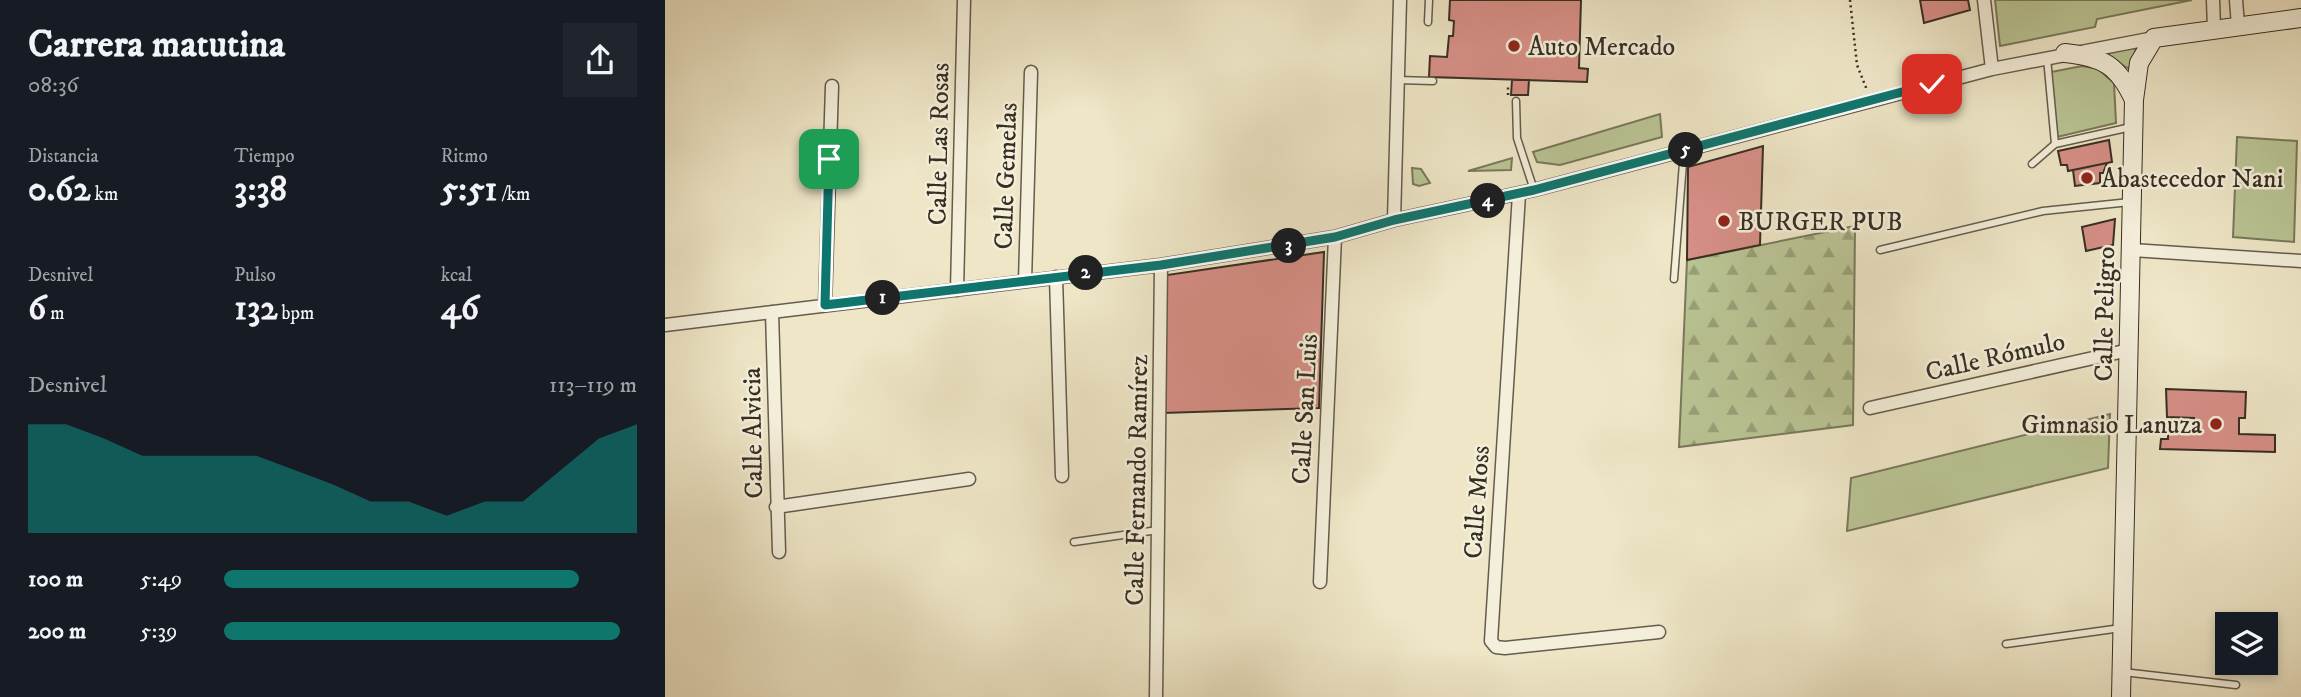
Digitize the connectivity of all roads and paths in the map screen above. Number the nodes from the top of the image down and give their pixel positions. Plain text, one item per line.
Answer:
1 (964, 0) edge
2 (1400, 0) edge
3 (1429, 0) edge
4 (1850, 0) edge
5 (1984, 0) edge
6 (2213, 0) edge
7 (2236, 0) edge
8 (2301, 18) edge
9 (1428, 22) dead end
10 (2238, 25) junction
11 (2214, 28) junction
12 (2154, 38) junction
13 (2066, 53) junction
14 (2047, 57) junction
15 (1992, 69) junction
16 (1031, 72) dead end
17 (1397, 79) junction
18 (1433, 82) dead end
19 (832, 86) dead end
20 (1871, 100) junction
21 (2134, 100) junction
22 (1516, 101) dead end
23 (2134, 127) junction
24 (2055, 144) junction
25 (1683, 150) junction
26 (2032, 164) dead end
27 (1534, 190) junction
28 (1519, 194) junction
29 (2132, 201) junction
30 (1394, 220) junction
31 (1335, 237) junction
32 (1880, 250) dead end
33 (2132, 250) junction
34 (2301, 261) edge
35 (1161, 265) junction
36 (1056, 277) junction
37 (1674, 279) dead end
38 (1025, 281) junction
39 (957, 290) junction
40 (825, 305) junction
41 (772, 312) junction
42 (665, 325) edge
43 (2129, 350) junction
44 (1870, 408) dead end
45 (1062, 476) dead end
46 (969, 479) dead end
47 (776, 507) junction
48 (1158, 530) junction
49 (1074, 542) dead end
50 (779, 552) dead end
51 (1320, 582) dead end
52 (2123, 628) junction
53 (1660, 632) dead end
54 (2006, 644) dead end
55 (2122, 671) junction
56 (2236, 685) dead end
57 (1156, 697) edge
58 (2121, 697) edge

1 - 39 street, Calle Las Rosas
2 - 17 street
3 - 9 lane
4 - 20 path
5 - 15 street
6 - 11 street
7 - 10 street
8 - 10 main road
10 - 11 main road
11 - 12 main road
12 - 13 street
12 - 21 main road, Calle Peligro
13 - 14 street
13 - 21 main road
14 - 15 street
14 - 24 lane
15 - 20 street
16 - 38 street, Calle Gemelas
17 - 18 lane
17 - 30 street
19 - 40 street
20 - 25 street
21 - 23 main road, Calle Peligro
22 - 27 lane
23 - 24 lane
23 - 29 main road, Calle Peligro
24 - 26 lane
25 - 27 street
25 - 37 lane
27 - 28 street
28 - 30 street
28 - 53 street, Calle Moss
29 - 32 lane
29 - 33 main road, Calle Peligro
30 - 31 street
31 - 35 street
31 - 51 street, Calle San Luis
33 - 34 street
33 - 43 main road, Calle Peligro
35 - 36 street
35 - 48 street, Calle Fernando Ramírez
36 - 38 street
36 - 45 street
38 - 39 street
39 - 40 street
40 - 41 street
41 - 42 street
41 - 47 street, Calle Alvicia
43 - 44 street, Calle Rómulo
43 - 52 main road, Calle Peligro
46 - 47 street
47 - 50 street, Calle Alvicia
48 - 49 lane
48 - 57 street, Calle Fernando Ramírez
52 - 54 lane
52 - 55 main road, Calle Peligro
55 - 56 lane
55 - 58 main road, Calle Peligro

